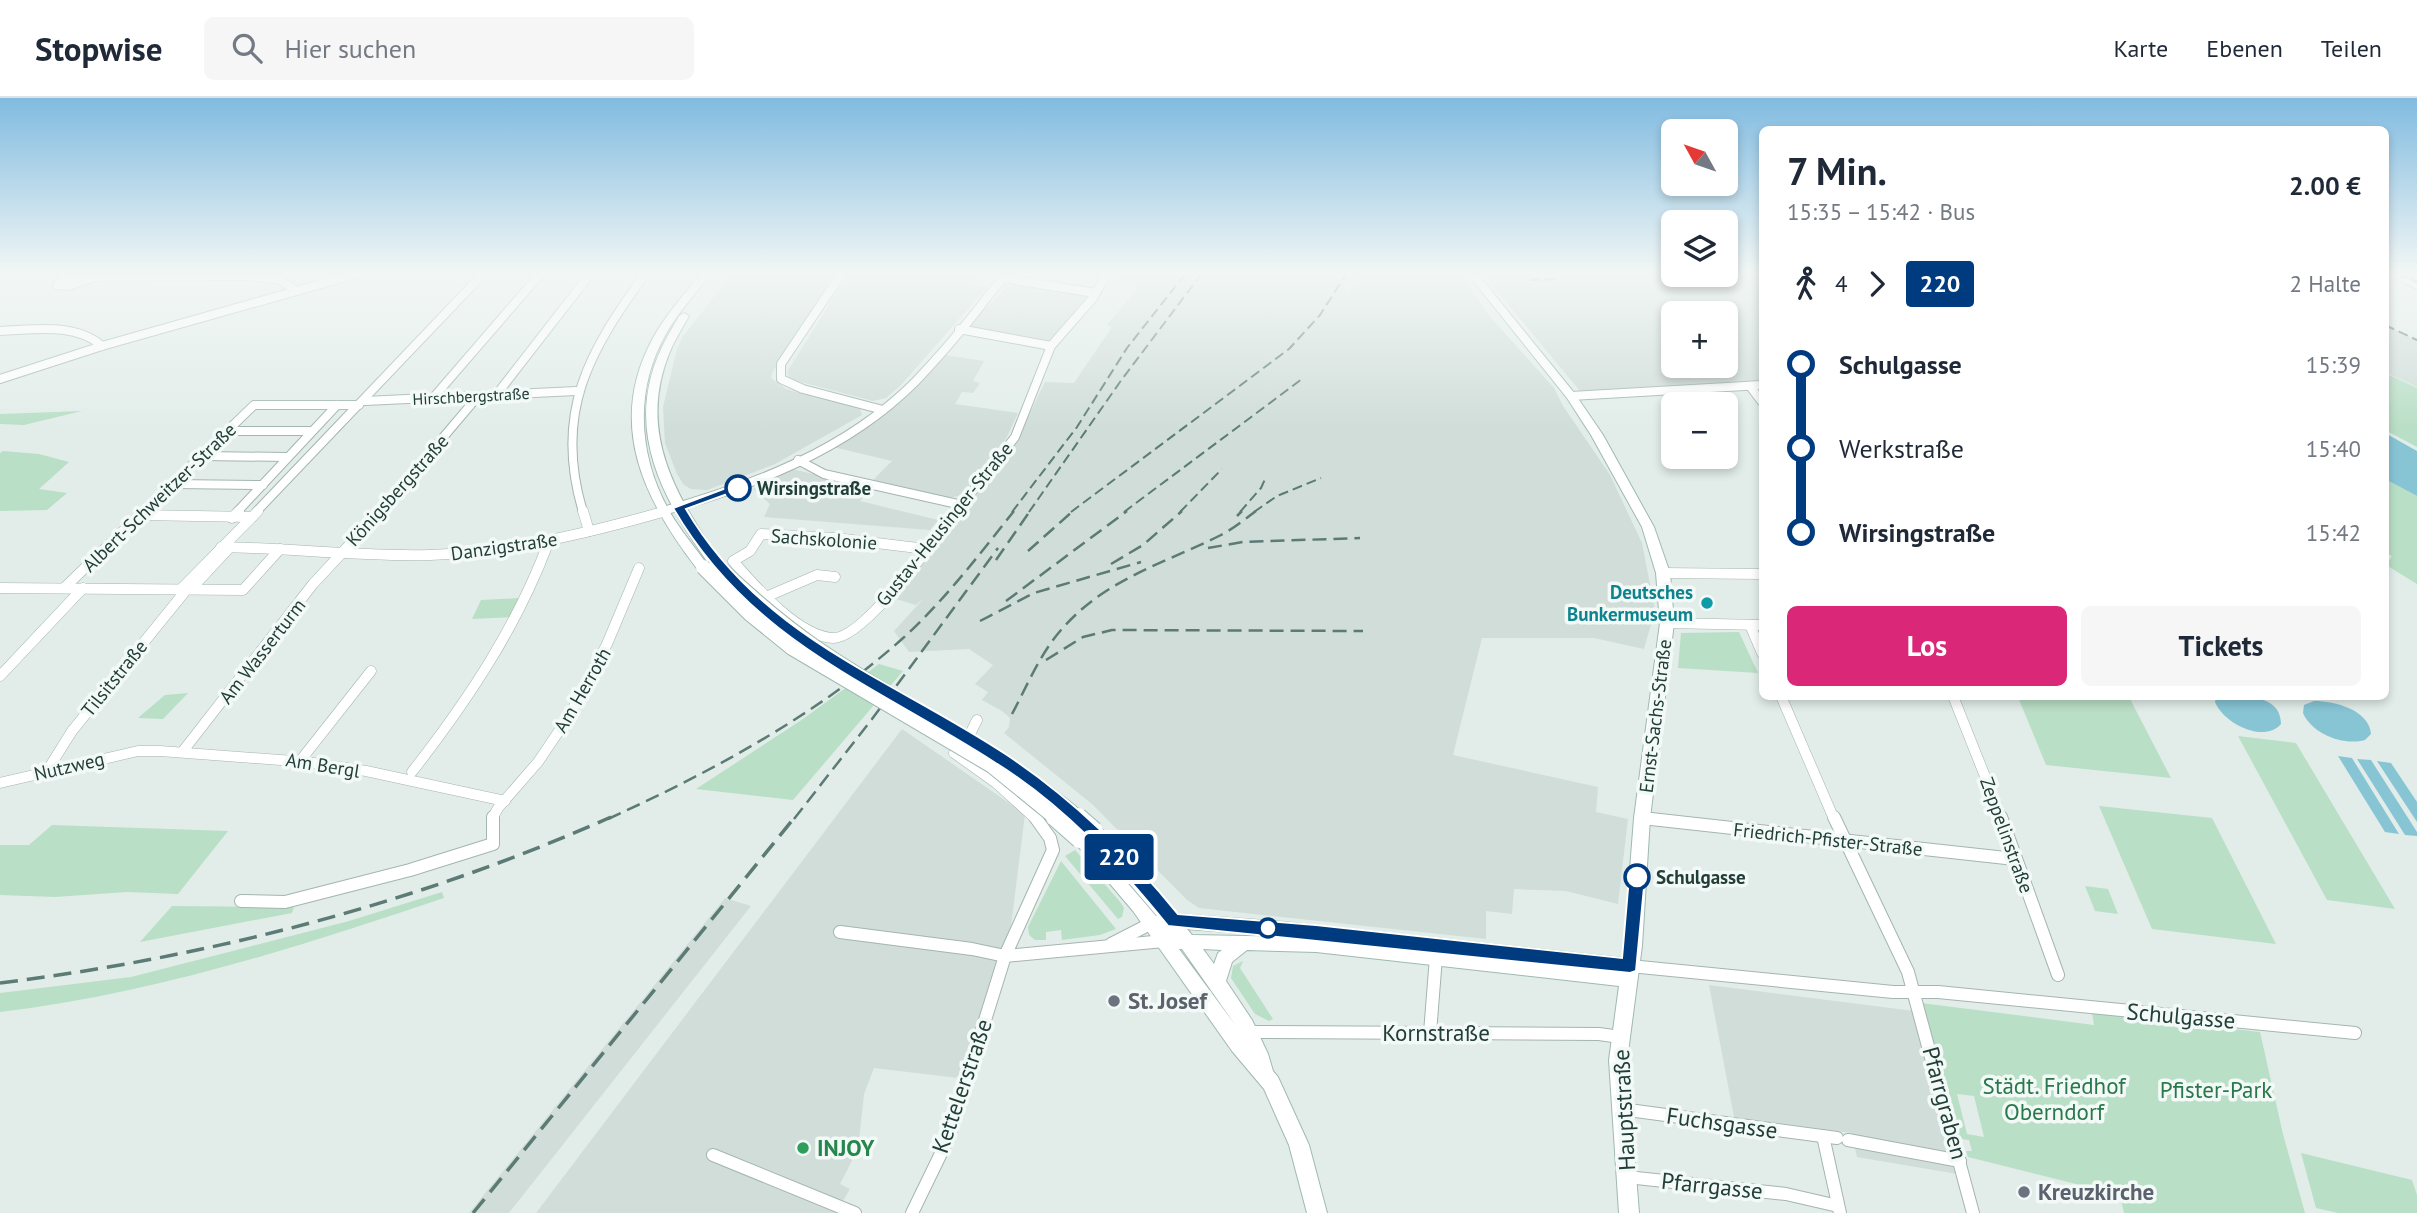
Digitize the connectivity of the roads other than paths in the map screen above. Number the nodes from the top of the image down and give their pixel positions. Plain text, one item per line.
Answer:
1 (176, 325) edge
2 (435, 325) edge
3 (496, 325) edge
4 (551, 325) edge
5 (609, 325) edge
6 (667, 325) edge
7 (680, 325) edge
8 (807, 325) edge
9 (963, 325) edge
10 (1068, 325) edge
11 (1514, 325) edge
12 (959, 330) junction
13 (0, 331) edge
14 (102, 346) junction
15 (1051, 346) junction
16 (0, 379) edge
17 (1759, 385) edge
18 (1750, 386) junction
19 (576, 391) junction
20 (497, 394) junction
21 (479, 396) junction
22 (1571, 396) junction
23 (433, 398) junction
24 (1759, 398) edge
25 (362, 403) junction
26 (254, 405) joint
27 (337, 405) junction
28 (883, 410) junction
29 (228, 430) junction
30 (312, 430) junction
31 (202, 456) junction
32 (287, 457) junction
33 (797, 460) junction
34 (174, 484) junction
35 (263, 485) junction
36 (962, 505) junction
37 (679, 508) junction
38 (662, 512) junction
39 (140, 515) junction
40 (232, 517) junction
41 (252, 517) junction
42 (589, 531) junction
43 (549, 541) junction
44 (225, 547) junction
45 (280, 548) junction
46 (926, 549) junction
47 (342, 551) junction
48 (709, 566) junction
49 (639, 568) dead end
50 (1664, 573) junction
51 (1759, 573) edge
52 (835, 578) dead end
53 (0, 588) edge
54 (64, 588) junction
55 (83, 589) junction
56 (186, 589) junction
57 (768, 596) junction
58 (1667, 623) junction
59 (1750, 625) junction
60 (1759, 625) edge
61 (1759, 646) edge
62 (371, 671) dead end
63 (0, 676) edge
64 (1783, 700) edge
65 (1955, 700) edge
66 (977, 720) dead end
67 (138, 751) joint
68 (183, 751) junction
69 (300, 761) junction
70 (47, 771) junction
71 (412, 772) dead end
72 (0, 783) edge
73 (505, 801) junction
74 (1642, 818) junction
75 (1087, 835) junction
76 (1844, 841) junction
77 (2015, 859) junction
78 (241, 901) dead end
79 (1174, 921) junction
80 (1152, 923) junction
81 (839, 932) dead end
82 (1164, 941) junction
83 (1187, 941) junction
84 (1244, 943) junction
85 (1108, 946) junction
86 (1005, 956) junction
87 (1436, 957) junction
88 (1629, 973) junction
89 (2058, 975) dead end
90 (1217, 983) junction
91 (1915, 993) junction
92 (1251, 1032) junction
93 (1430, 1033) junction
94 (2355, 1033) dead end
95 (1620, 1037) junction
96 (1264, 1072) junction
97 (1622, 1109) junction
98 (1836, 1138) junction
99 (713, 1155) dead end
100 (1960, 1161) junction
101 (1627, 1177) junction
102 (1839, 1209) edge
103 (855, 1213) edge
104 (912, 1213) edge
105 (1317, 1213) edge
106 (1629, 1213) edge
107 (1973, 1213) edge

1 - 14 street
2 - 25 street, Tilsitstraße
3 - 23 street
4 - 20 street
5 - 19 street
6 - 38 main road
7 - 37 main road
8 - 28 street
9 - 12 street
10 - 15 street, Gustav-Heusinger-Straße
11 - 22 main road, Ernst-Sachs-Straße
12 - 15 street
12 - 28 street
13 - 14 street
14 - 16 street
15 - 36 street, Gustav-Heusinger-Straße
17 - 18 street
18 - 22 street
18 - 24 street
19 - 20 street, Hirschbergstraße
19 - 42 street
20 - 21 street, Hirschbergstraße
21 - 23 street, Hirschbergstraße
21 - 47 street, Königsbergstraße
22 - 50 main road, Ernst-Sachs-Straße
23 - 25 street, Hirschbergstraße
25 - 27 street, Hirschbergstraße
25 - 41 street, Tilsitstraße
26 - 27 street, Hirschbergstraße
26 - 29 street, Albert-Schweitzer-Straße
27 - 30 street
28 - 33 street
29 - 30 street
29 - 31 street, Albert-Schweitzer-Straße
30 - 32 street
31 - 32 street
31 - 34 street, Albert-Schweitzer-Straße
32 - 35 street
33 - 36 street
33 - 37 street
34 - 35 street
34 - 39 street, Albert-Schweitzer-Straße
35 - 40 street
36 - 46 street, Gustav-Heusinger-Straße
37 - 38 street
37 - 48 main road
38 - 42 street, Danzigstraße
38 - 48 main road
39 - 40 street
39 - 54 street, Albert-Schweitzer-Straße
40 - 41 street
41 - 44 street, Tilsitstraße
42 - 43 street, Danzigstraße
43 - 47 street, Danzigstraße
43 - 71 street
44 - 45 street, Danzigstraße
44 - 56 street, Tilsitstraße
45 - 47 street, Danzigstraße
45 - 56 street
46 - 57 street, Gustav-Heusinger-Straße
46 - 57 street, Sachskolonie
47 - 68 street, Am Wasserturm
48 - 75 main road, bridge
49 - 73 street, Am Herroth
50 - 51 street
50 - 58 main road, Ernst-Sachs-Straße
52 - 57 street
53 - 54 street
54 - 55 street
55 - 56 street
55 - 63 street
56 - 70 street, Tilsitstraße
58 - 59 street
58 - 74 main road, Ernst-Sachs-Straße
59 - 60 street
59 - 61 street
62 - 69 street
64 - 76 street, Pfarrgraben
65 - 77 street, Zeppelinstraße
66 - 86 street, Kettelerstraße
67 - 68 street, Am Bergl
67 - 70 street, Nutzweg
68 - 69 street, Am Bergl
69 - 73 street, Am Bergl
70 - 72 street, Nutzweg
73 - 78 street, Am Herroth
74 - 76 street, Friedrich-Pfister-Straße
74 - 88 main road, Ernst-Sachs-Straße
75 - 79 main road
75 - 80 main road
76 - 77 street, Friedrich-Pfister-Straße
76 - 91 street, Pfarrgraben
77 - 89 street, Zeppelinstraße
79 - 80 main road
79 - 83 main road
79 - 88 main road
80 - 82 main road
80 - 85 street
81 - 86 street
82 - 83 main road
82 - 85 street
82 - 96 main road
83 - 84 main road
83 - 90 main road
84 - 87 main road
84 - 90 main road
85 - 86 street
86 - 104 street, Kettelerstraße
87 - 88 main road
87 - 93 street
88 - 91 street, Schulgasse
88 - 95 main road, Hauptstraße
90 - 92 main road
91 - 94 street, Schulgasse
91 - 100 street, Pfarrgraben
92 - 93 street, Kornstraße
92 - 96 main road
93 - 95 street, Kornstraße
95 - 97 main road, Hauptstraße
96 - 105 main road
97 - 98 street, Fuchsgasse
97 - 101 main road, Hauptstraße
98 - 100 street, Fuchsgasse
98 - 102 street
99 - 103 street
100 - 107 street, Pfarrgraben
101 - 102 street, Pfarrgasse
101 - 106 main road, Hauptstraße

